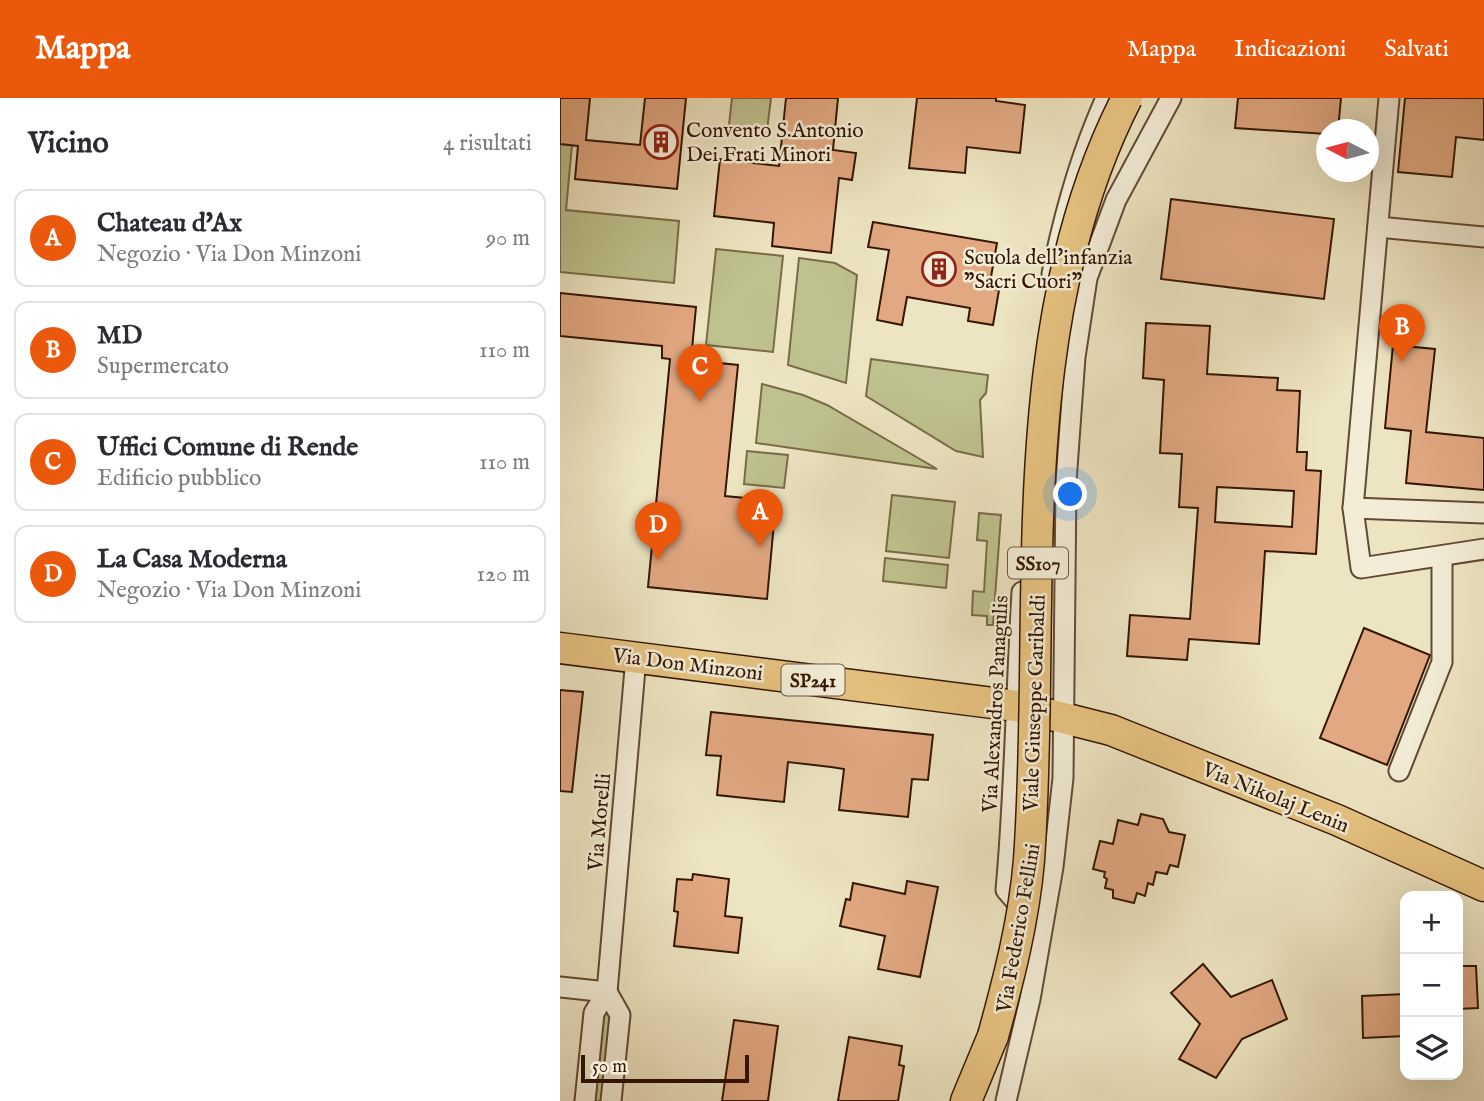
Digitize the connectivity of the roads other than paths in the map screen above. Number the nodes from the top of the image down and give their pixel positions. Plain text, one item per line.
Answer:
1 (1106, 98) edge
2 (1127, 98) edge
3 (1171, 98) edge
4 (1389, 98) edge
5 (1378, 227) junction
6 (1484, 237) edge
7 (1353, 508) junction
8 (1484, 513) edge
9 (1484, 550) edge
10 (1442, 556) junction
11 (560, 648) edge
12 (636, 657) junction
13 (1016, 706) junction
14 (1065, 718) junction
15 (1399, 771) dead end
16 (1484, 886) edge
17 (1042, 931) junction
18 (560, 988) edge
19 (607, 992) junction
20 (585, 1101) edge
21 (611, 1101) edge
22 (966, 1101) edge
23 (1006, 1101) edge

1 - 13 street, Via Alexandros Panagulis
2 - 22 main road, Viale Giuseppe Garibaldi / SS107, bridge
3 - 14 street
4 - 5 street
5 - 6 street
5 - 7 street
7 - 8 street
7 - 10 street
9 - 10 street
10 - 15 street
11 - 12 main road, Via Don Minzoni / SP241
12 - 13 main road, Via Don Minzoni / SP241
12 - 19 street, Via Morelli
13 - 14 main road, Via Don Minzoni / SP241
13 - 17 street, Via Alexandros Panagulis
14 - 16 main road, Via Nikolaj Lenin / SP241
14 - 17 street, Via Federico Fellini
17 - 23 street, Via Federico Fellini
18 - 19 street
19 - 20 street, Via Morelli
19 - 21 street, Via Morelli

